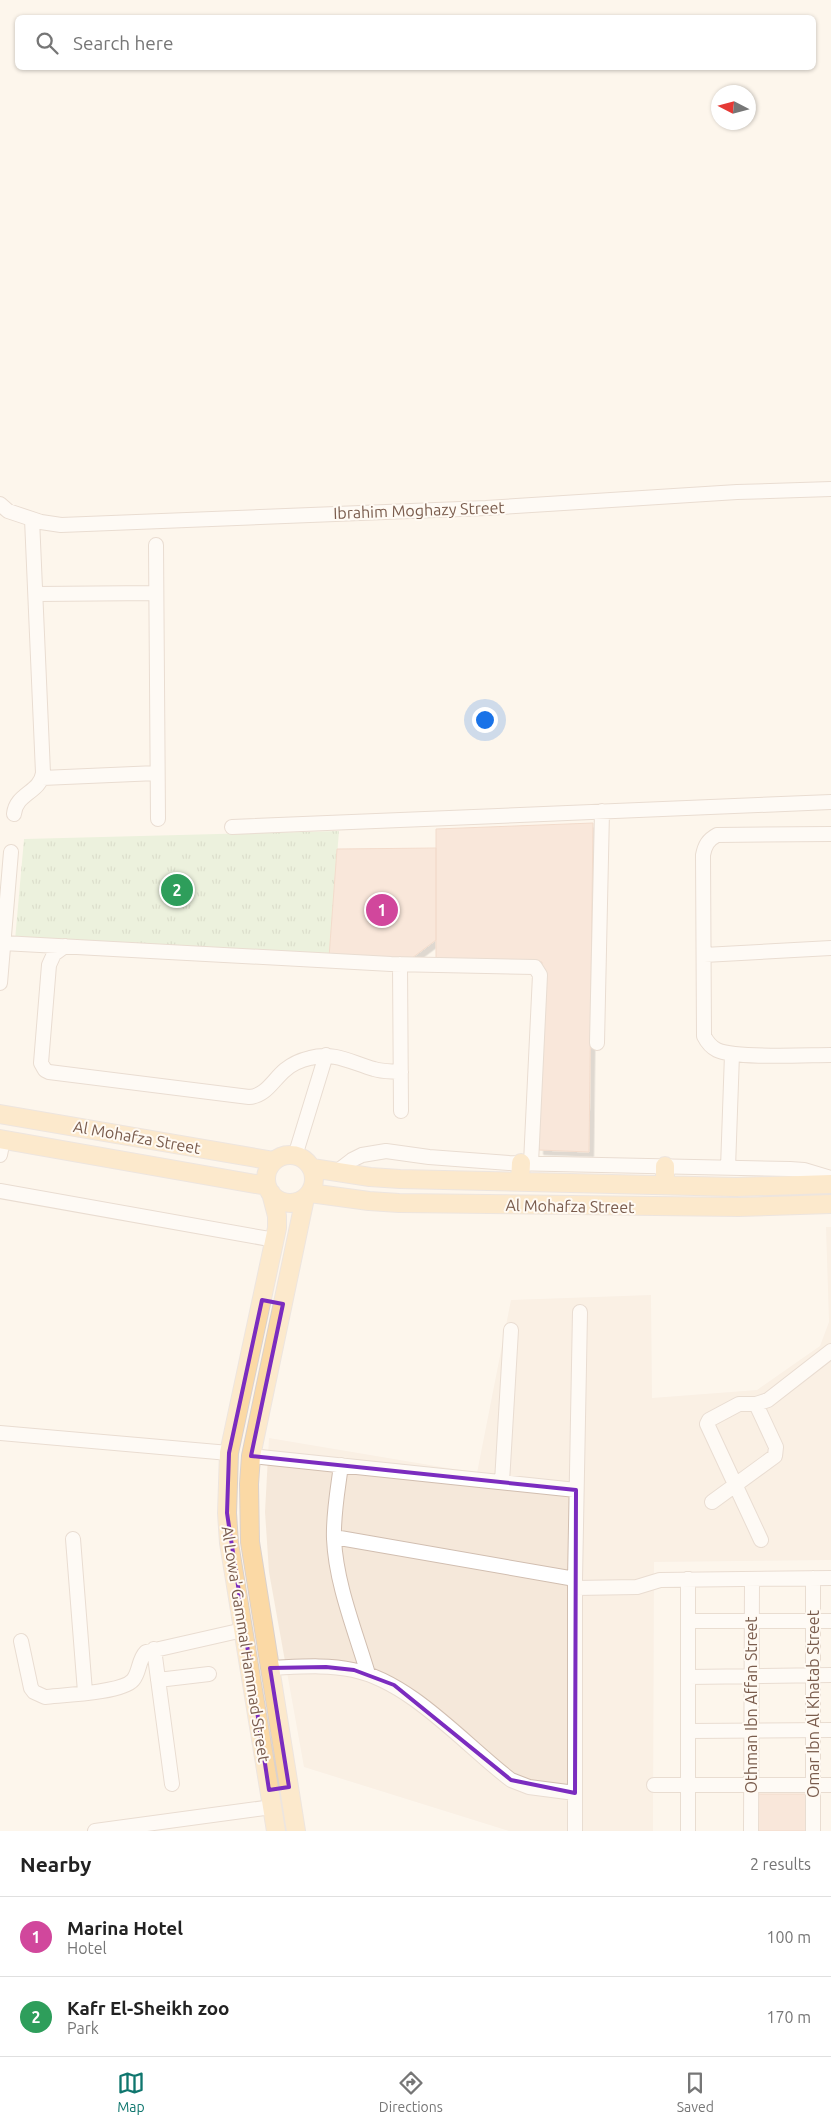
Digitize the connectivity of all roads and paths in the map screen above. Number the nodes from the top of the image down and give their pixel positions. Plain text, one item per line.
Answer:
1 (831, 489) edge
2 (3, 510) edge
3 (32, 519) junction
4 (156, 545) dead end
5 (156, 593) junction
6 (36, 594) junction
7 (158, 774) junction
8 (42, 778) junction
9 (831, 802) edge
10 (602, 811) junction
11 (14, 814) dead end
12 (158, 819) dead end
13 (232, 827) dead end
14 (831, 834) edge
15 (11, 852) dead end
16 (3, 943) junction
17 (65, 946) junction
18 (831, 948) edge
19 (704, 955) junction
20 (400, 964) junction
21 (0, 984) edge
22 (597, 1043) dead end
23 (732, 1054) junction
24 (831, 1055) edge
25 (326, 1056) junction
26 (401, 1072) junction
27 (401, 1110) dead end
28 (0, 1114) edge
29 (1, 1145) edge
30 (295, 1156) junction
31 (274, 1161) junction
32 (526, 1163) junction
33 (665, 1166) junction
34 (312, 1168) junction
35 (728, 1168) junction
36 (335, 1172) junction
37 (831, 1178) edge
38 (520, 1182) junction
39 (831, 1184) edge
40 (665, 1185) junction
41 (269, 1189) junction
42 (0, 1191) edge
43 (308, 1195) junction
44 (831, 1204) edge
45 (275, 1240) junction
46 (262, 1300) junction
47 (283, 1304) junction
48 (580, 1312) dead end
49 (511, 1330) dead end
50 (831, 1351) edge
51 (756, 1404) junction
52 (0, 1434) edge
53 (229, 1453) junction
54 (251, 1456) junction
55 (341, 1465) junction
56 (502, 1482) junction
57 (735, 1486) junction
58 (576, 1490) junction
59 (712, 1502) dead end
60 (334, 1536) junction
61 (73, 1539) dead end
62 (761, 1540) dead end
63 (813, 1578) junction
64 (831, 1578) edge
65 (752, 1579) junction
66 (688, 1580) junction
67 (575, 1584) junction
68 (688, 1621) junction
69 (751, 1621) junction
70 (813, 1621) junction
71 (831, 1621) edge
72 (243, 1630) junction
73 (21, 1641) dead end
74 (154, 1649) junction
75 (270, 1668) junction
76 (209, 1674) dead end
77 (368, 1674) junction
78 (813, 1675) junction
79 (831, 1675) edge
80 (751, 1676) junction
81 (688, 1677) junction
82 (158, 1680) junction
83 (85, 1692) junction
84 (813, 1730) junction
85 (831, 1730) edge
86 (751, 1731) junction
87 (688, 1732) junction
88 (172, 1784) dead end
89 (654, 1785) dead end
90 (688, 1785) junction
91 (751, 1785) junction
92 (813, 1785) junction
93 (831, 1785) edge
94 (289, 1787) junction
95 (575, 1793) junction
96 (270, 1799) junction
97 (95, 1831) edge
98 (276, 1831) edge
99 (296, 1831) edge
100 (575, 1831) edge
101 (688, 1831) edge
102 (750, 1831) edge
103 (813, 1831) edge

1 - 3 street, Ibrahim Moghazy Street
2 - 3 street, Ibrahim Moghazy Street
3 - 6 street
4 - 5 street
5 - 6 street
5 - 7 street
6 - 8 street
7 - 8 street
7 - 12 street
8 - 11 street
9 - 10 street
10 - 13 street
10 - 22 street
14 - 19 street
15 - 16 street
16 - 17 street
16 - 21 street
17 - 20 street
17 - 25 street
18 - 19 street
19 - 23 street
20 - 26 street
20 - 32 street
23 - 24 street
23 - 35 street
25 - 26 street
25 - 30 street
26 - 27 street
28 - 31 main road, Al Mohafza Street
29 - 41 main road, Al Mohafza Street
30 - 31 main road
30 - 34 main road
31 - 41 main road
32 - 33 street
32 - 36 street
32 - 38 main road
33 - 35 street
33 - 40 main road
34 - 36 main road, Al Mohafza Street
34 - 43 main road
35 - 37 street
36 - 38 main road, Al Mohafza Street
38 - 40 main road, Al Mohafza Street
39 - 40 main road, Al Mohafza Street
41 - 43 main road
41 - 45 main road, Al Lowa' Gammal Hammad Street
42 - 45 street
43 - 44 main road, Al Mohafza Street
43 - 47 main road, Al Lowa' Gammal Hammad Street
45 - 46 main road, Al Lowa' Gammal Hammad Street
46 - 47 main road
46 - 53 main road, Al Lowa' Gammal Hammad Street
47 - 54 main road, Al Lowa' Gammal Hammad Street
48 - 58 street
49 - 56 street
50 - 51 street
51 - 57 street
51 - 57 street
52 - 53 street
53 - 72 main road, Al Lowa' Gammal Hammad Street
54 - 55 street
54 - 75 main road, Al Lowa' Gammal Hammad Street
55 - 56 street
55 - 60 street
56 - 58 street
57 - 59 street
57 - 62 street
58 - 67 street
60 - 67 street
60 - 77 street
61 - 83 street
63 - 64 street
63 - 65 street
63 - 70 street, Omar Ibn Al Khatab Street
65 - 66 street
65 - 69 street, Othman Ibn Affan Street
66 - 67 street
66 - 68 street
67 - 95 street
68 - 69 street
68 - 81 street
69 - 70 street
69 - 80 street, Othman Ibn Affan Street
70 - 71 street
70 - 78 street, Omar Ibn Al Khatab Street
72 - 74 street
72 - 96 main road, Al Lowa' Gammal Hammad Street
73 - 83 street
74 - 82 street
74 - 83 street
75 - 77 street
75 - 94 main road, Al Lowa' Gammal Hammad Street
76 - 82 street
77 - 95 street
78 - 79 street
78 - 80 street
78 - 84 street, Omar Ibn Al Khatab Street
80 - 81 street
80 - 86 street, Othman Ibn Affan Street
81 - 87 street
82 - 88 street
84 - 85 street
84 - 86 street
84 - 92 street, Omar Ibn Al Khatab Street
86 - 87 street
86 - 91 street, Othman Ibn Affan Street
87 - 90 street
89 - 90 street
90 - 91 street
90 - 101 street
91 - 92 street
91 - 102 street, Othman Ibn Affan Street
92 - 93 street
92 - 103 street, Omar Ibn Al Khatab Street
94 - 96 main road
94 - 99 main road, Al Lowa' Gammal Hammad Street
95 - 100 street
96 - 97 street
96 - 98 main road, Al Lowa' Gammal Hammad Street

